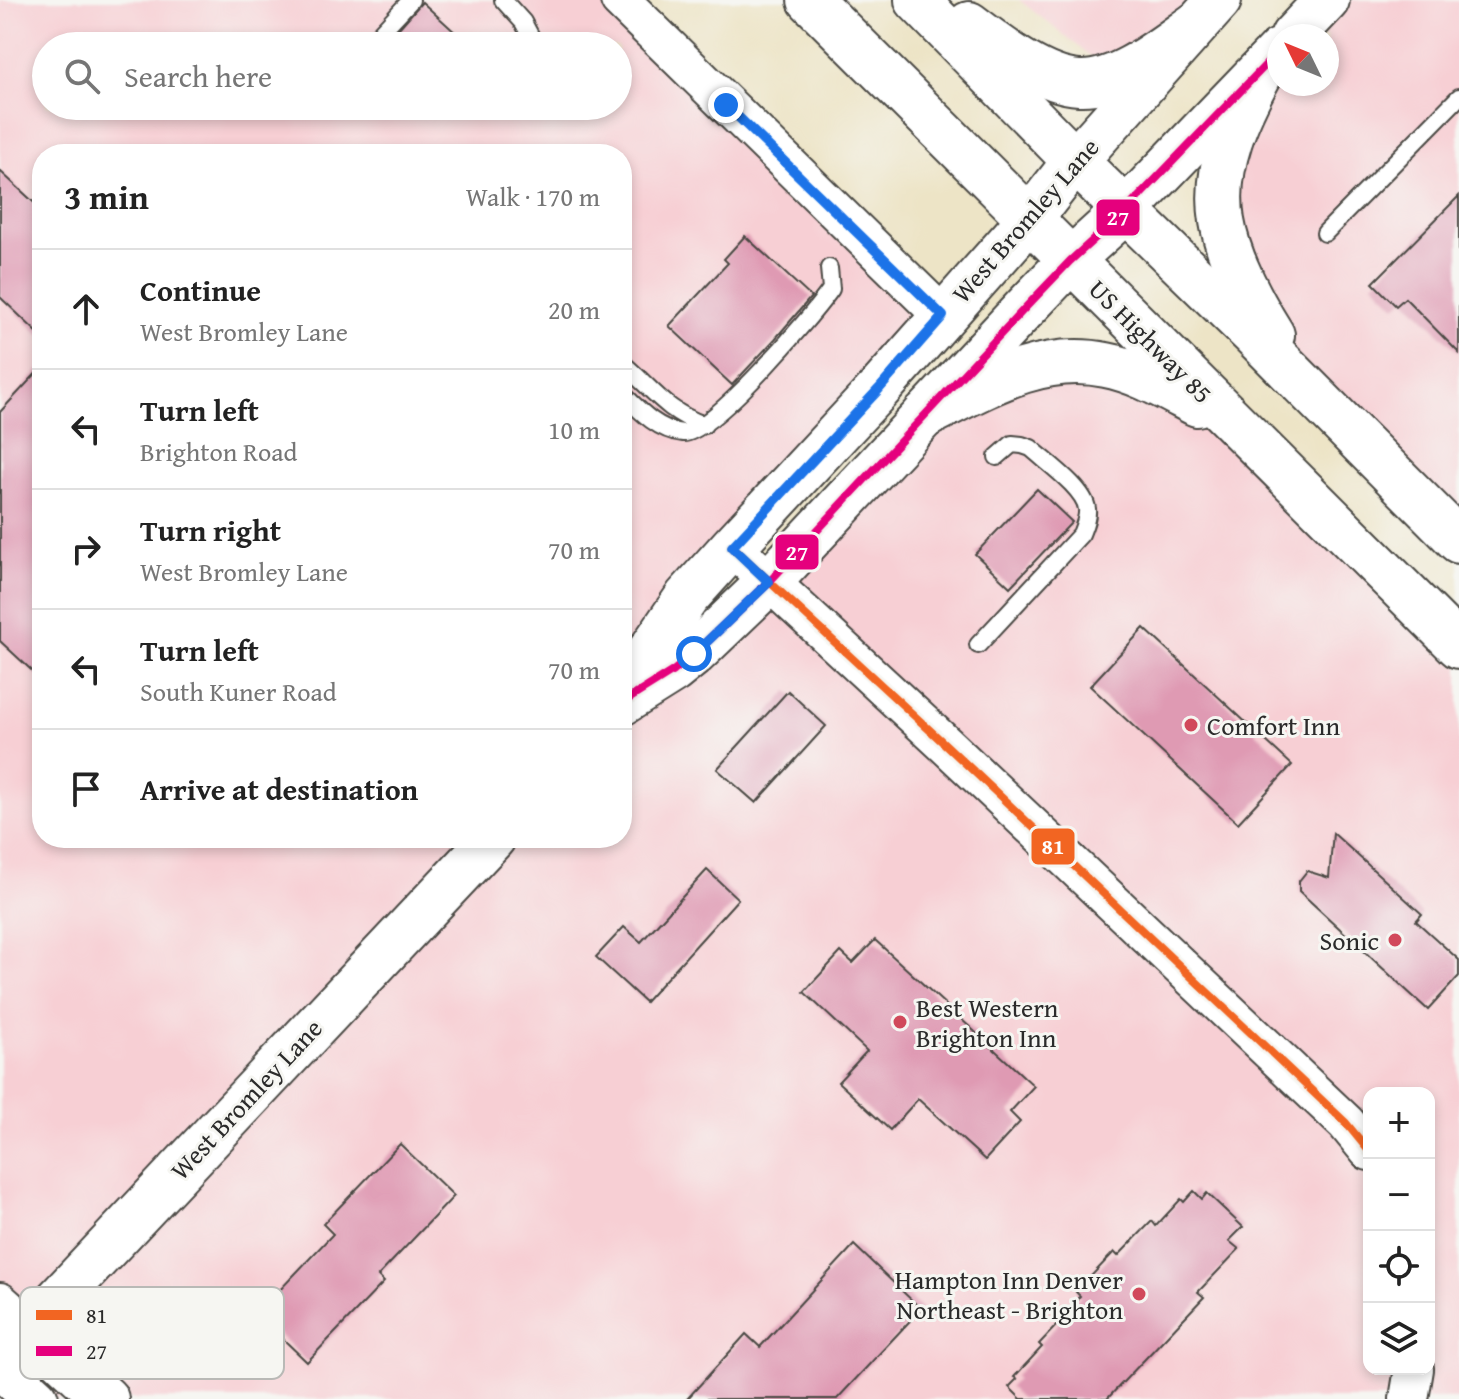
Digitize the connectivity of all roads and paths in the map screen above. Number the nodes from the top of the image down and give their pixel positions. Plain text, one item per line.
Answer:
1 (411, 0) edge
2 (503, 0) edge
3 (620, 0) edge
4 (810, 0) edge
5 (917, 0) edge
6 (939, 0) edge
7 (1327, 0) edge
8 (1207, 13) edge
9 (1304, 24) edge
10 (381, 32) edge
11 (528, 32) edge
12 (1267, 63) edge
13 (1267, 70) edge
14 (1459, 97) edge
15 (1075, 161) junction
16 (1126, 210) junction
17 (1029, 220) junction
18 (1325, 233) dead end
19 (1070, 261) junction
20 (829, 268) dead end
21 (943, 316) junction
22 (632, 372) edge
23 (1309, 390) junction
24 (632, 403) edge
25 (924, 416) junction
26 (704, 425) junction
27 (1238, 427) junction
28 (997, 457) dead end
29 (1459, 541) edge
30 (732, 547) junction
31 (769, 582) junction
32 (978, 645) dead end
33 (1459, 646) edge
34 (632, 685) edge
35 (632, 696) edge
36 (483, 848) edge
37 (1363, 1144) edge
38 (44, 1287) edge
39 (15, 1316) edge
40 (0, 1363) edge
41 (1413, 1375) edge
42 (84, 1379) edge
43 (36, 1399) edge
44 (106, 1399) edge
45 (1409, 1399) edge

1 - 10 lane
2 - 11 lane
3 - 21 street
4 - 17 main road, US Highway 85
5 - 15 main road
6 - 8 main road
7 - 9 main road, West Bromley Lane
8 - 15 main road, West Bromley Lane
12 - 16 main road, West Bromley Lane
13 - 23 main road
14 - 18 lane
15 - 16 main road
15 - 17 main road, West Bromley Lane
16 - 19 main road, West Bromley Lane
16 - 23 main road
17 - 19 main road, US Highway 85
17 - 21 main road, West Bromley Lane
19 - 25 main road, West Bromley Lane
19 - 27 main road, US Highway 85
20 - 26 lane
21 - 30 main road, West Bromley Lane
22 - 26 lane
23 - 29 main road
24 - 26 lane
25 - 27 main road
25 - 31 main road, West Bromley Lane
27 - 33 main road, US Highway 85
28 - 32 lane
30 - 31 street
30 - 34 main road, West Bromley Lane
31 - 35 main road, West Bromley Lane
31 - 37 street
36 - 38 main road, West Bromley Lane
39 - 40 main road, West Bromley Lane
40 - 43 main road
41 - 45 street
42 - 44 main road

